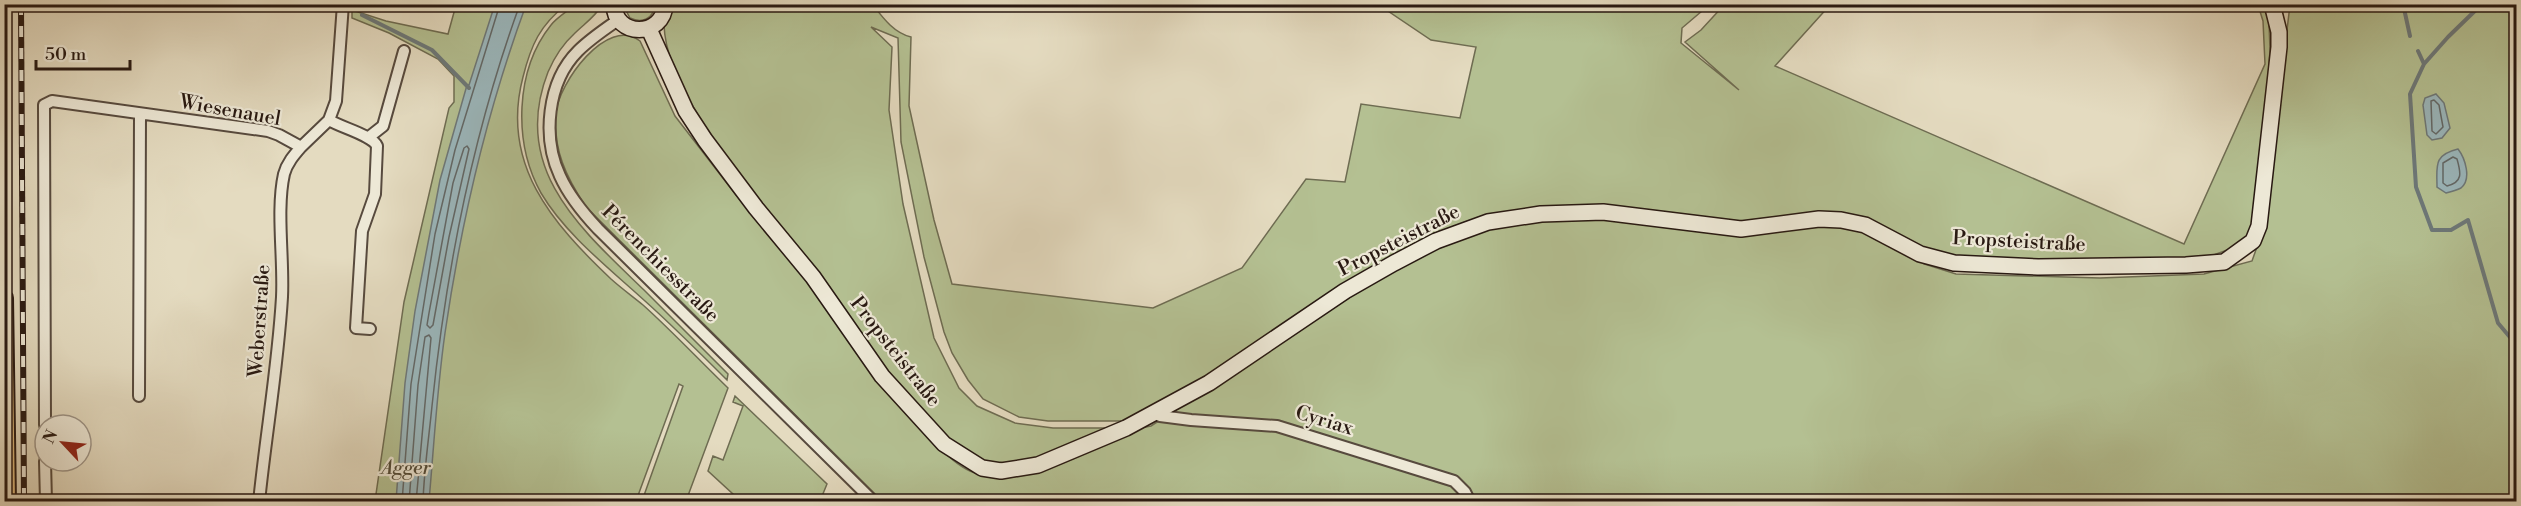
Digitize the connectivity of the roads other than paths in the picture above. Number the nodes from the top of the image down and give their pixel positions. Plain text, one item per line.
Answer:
1 (343, 4) edge
2 (665, 4) edge
3 (2272, 4) edge
4 (616, 12) edge
5 (649, 29) junction
6 (404, 51) dead end
7 (140, 114) junction
8 (329, 120) junction
9 (369, 137) junction
10 (301, 147) junction
11 (4, 298) edge
12 (370, 329) dead end
13 (140, 396) dead end
14 (1154, 412) junction
15 (45, 413) edge
16 (45, 473) edge
17 (6, 501) edge
18 (46, 501) edge
19 (259, 501) edge
20 (874, 501) edge
21 (1470, 501) edge

1 - 8 street, Wiesenauel
2 - 5 street
3 - 14 street, Propsteistraße
4 - 5 street
4 - 20 street, Pérenchiesstraße
5 - 14 street, Propsteistraße
6 - 9 street
7 - 10 street, Wiesenauel
7 - 13 street
7 - 15 street, Wiesenauel
8 - 9 street
8 - 10 street, Wiesenauel
9 - 12 street
10 - 19 street, Weberstraße
11 - 17 main road
14 - 21 street, Cyriax
16 - 18 street

